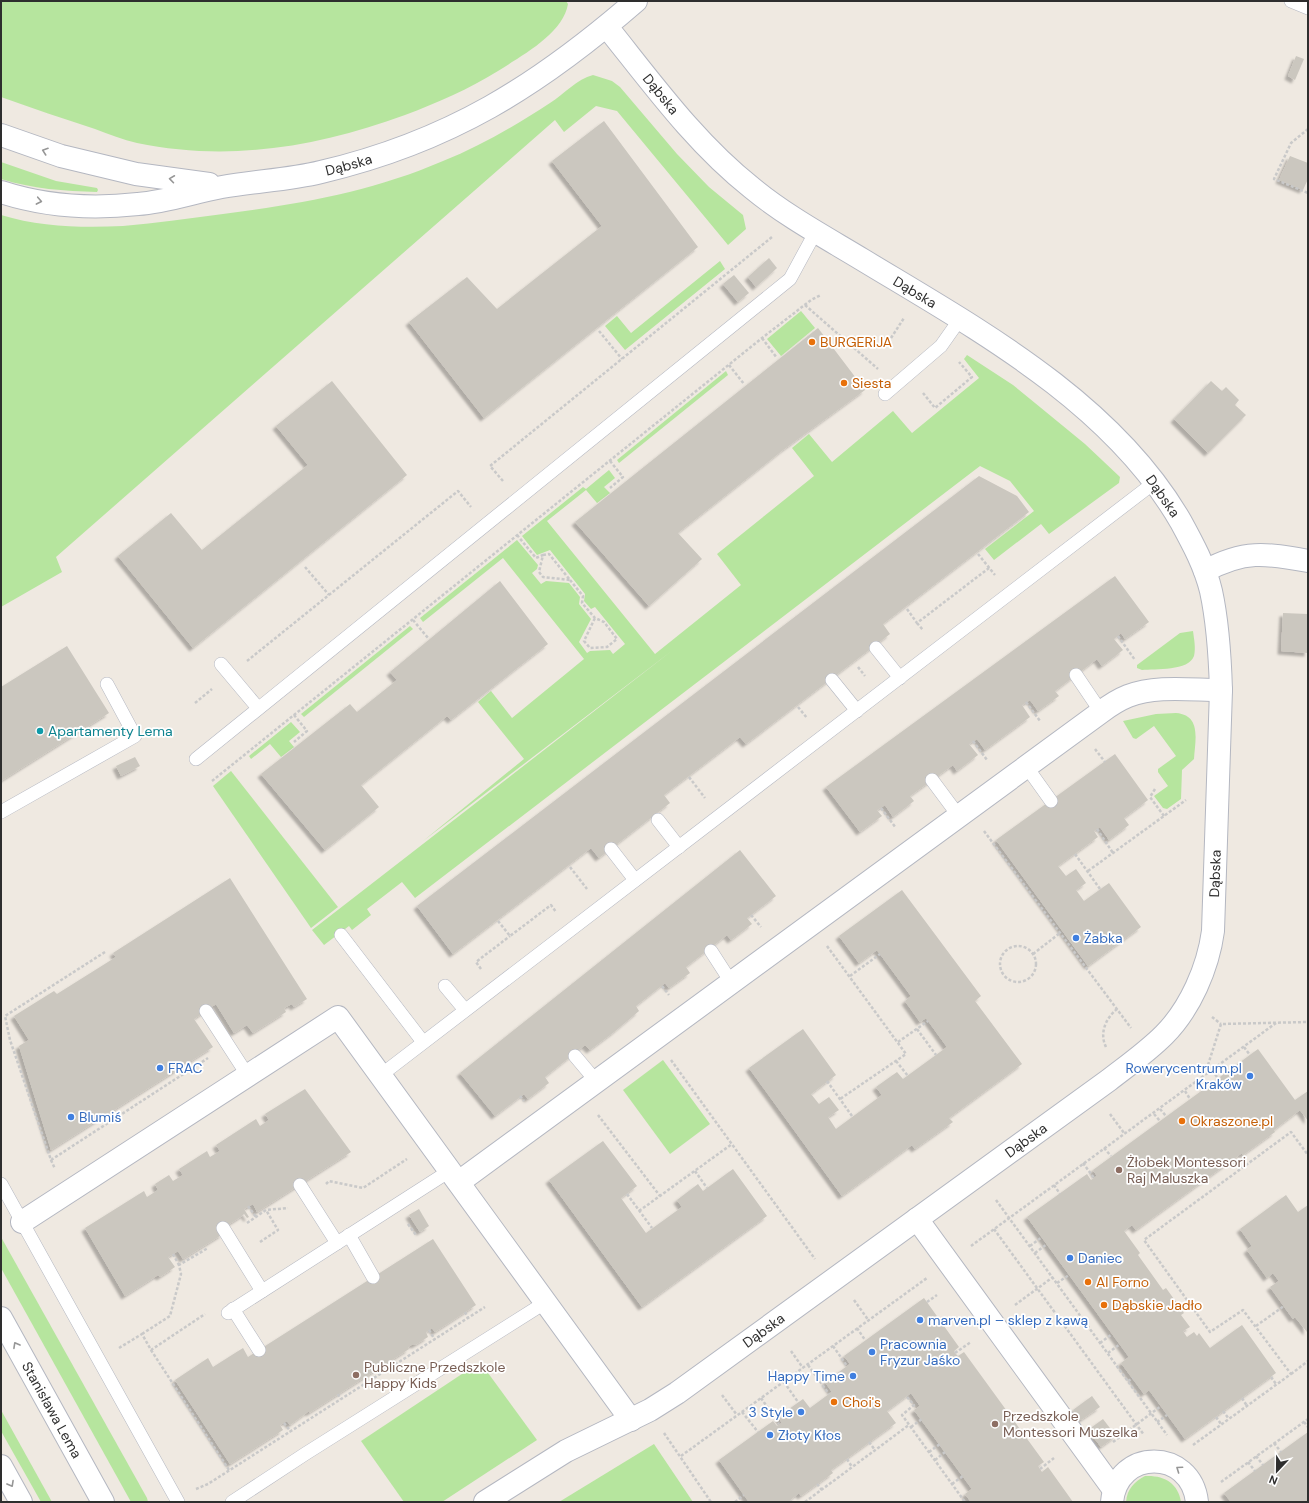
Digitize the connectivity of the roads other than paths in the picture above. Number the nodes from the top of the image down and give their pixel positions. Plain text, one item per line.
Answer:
1 (636, 1) edge
2 (1291, 1) edge
3 (1308, 8) edge
4 (606, 27) junction
5 (1, 135) edge
6 (224, 187) junction
7 (1, 192) edge
8 (815, 233) junction
9 (960, 319) junction
10 (886, 394) dead end
11 (1155, 482) junction
12 (1308, 561) edge
13 (1205, 571) junction
14 (876, 648) dead end
15 (221, 664) dead end
16 (1076, 675) dead end
17 (900, 678) junction
18 (832, 680) dead end
19 (107, 684) dead end
20 (1221, 690) junction
21 (258, 708) junction
22 (857, 711) junction
23 (1100, 712) junction
24 (196, 759) dead end
25 (1026, 766) junction
26 (932, 780) dead end
27 (1050, 801) dead end
28 (963, 811) junction
29 (1, 812) edge
30 (658, 820) dead end
31 (679, 847) junction
32 (611, 850) dead end
33 (635, 880) junction
34 (341, 935) dead end
35 (711, 951) dead end
36 (731, 982) junction
37 (445, 986) dead end
38 (465, 1010) junction
39 (206, 1011) dead end
40 (423, 1042) junction
41 (575, 1056) dead end
42 (244, 1069) junction
43 (381, 1075) junction
44 (596, 1081) junction
45 (455, 1176) junction
46 (1, 1184) edge
47 (300, 1185) dead end
48 (917, 1219) junction
49 (22, 1222) junction
50 (223, 1228) dead end
51 (348, 1236) junction
52 (337, 1243) junction
53 (373, 1277) dead end
54 (262, 1291) junction
55 (546, 1302) junction
56 (1, 1318) edge
57 (259, 1350) dead end
58 (631, 1420) junction
59 (1, 1466) edge
60 (1113, 1496) edge
61 (21, 1502) edge
62 (103, 1502) edge
63 (178, 1502) edge
64 (232, 1502) edge
65 (485, 1502) edge
66 (1197, 1502) edge

1 - 4 street, Dąbska
2 - 3 lane
4 - 6 street, Dąbska
4 - 8 street, Dąbska
6 -> 5 street, Dąbska
7 -> 6 street, Dąbska
8 - 9 street, Dąbska
8 - 21 lane
9 - 10 lane
9 - 11 street, Dąbska
11 - 13 street, Dąbska
11 - 17 lane
12 - 13 street
13 - 20 street, Dąbska
14 - 17 lane
15 - 21 lane
16 - 23 lane
17 - 22 lane
18 - 22 lane
19 - 29 lane
20 - 23 street
20 - 48 street, Dąbska
21 - 24 lane
22 - 31 lane
23 - 25 street
25 - 27 lane
25 - 28 street
26 - 28 lane
28 - 36 street
30 - 31 lane
31 - 33 lane
32 - 33 lane
33 - 38 lane
34 - 40 lane
35 - 36 lane
36 - 44 street
37 - 38 lane
38 - 40 lane
39 - 42 lane
40 - 43 lane
41 - 44 lane
42 - 43 street
42 - 49 street
43 - 45 street
44 - 45 street
45 - 51 lane
45 - 55 street
46 - 49 lane
47 - 52 lane
48 - 58 street, Dąbska
48 - 60 street
49 - 63 lane
50 - 54 lane
51 - 52 lane
51 - 53 lane
52 - 54 lane
54 - 57 lane
55 - 58 street
55 - 64 lane
62 -> 56 street, Stanisława Lema
58 - 65 street, Dąbska
59 -> 61 street
66 -> 60 street

